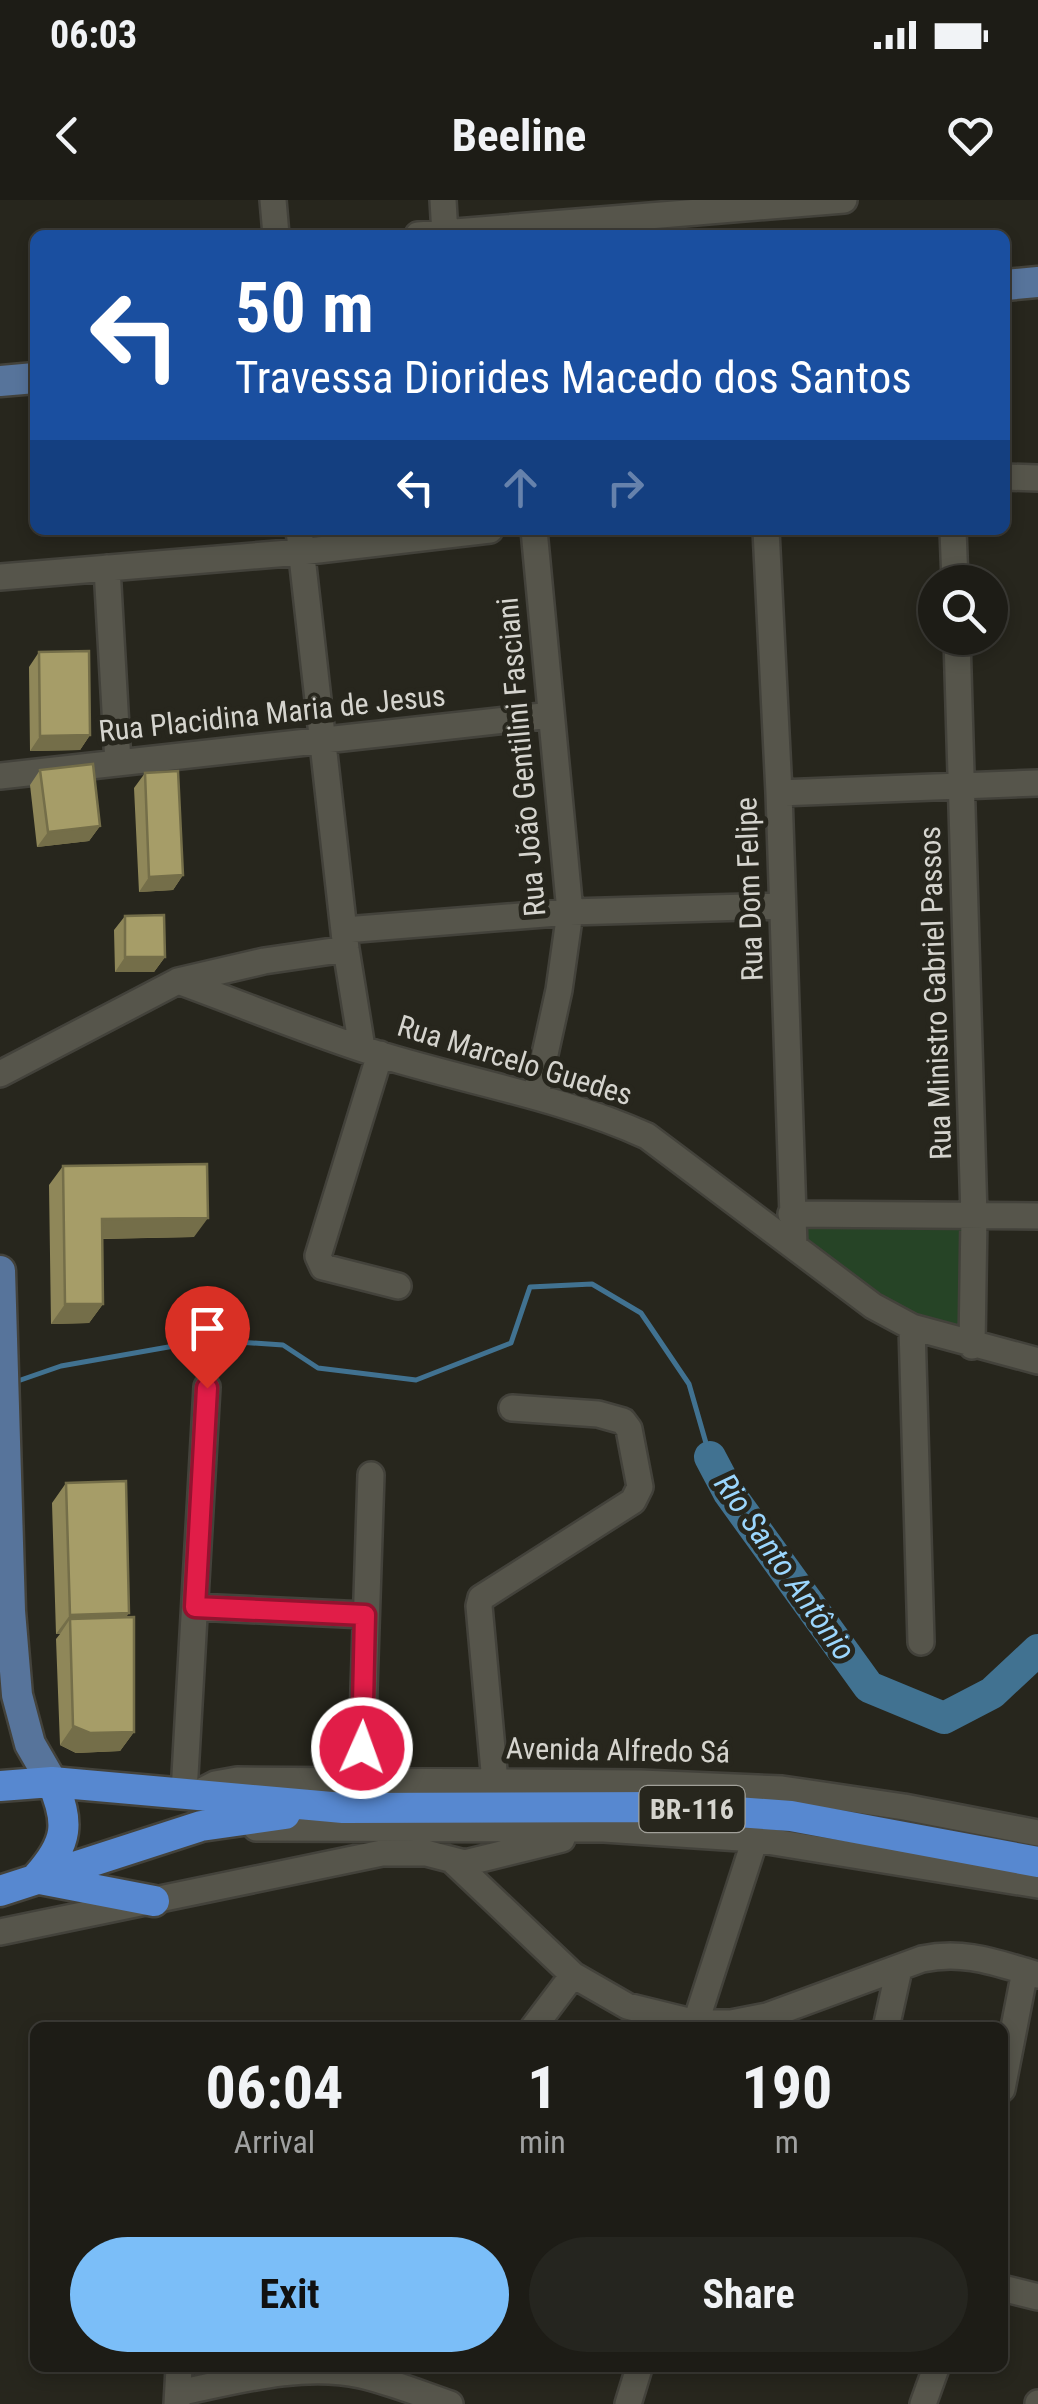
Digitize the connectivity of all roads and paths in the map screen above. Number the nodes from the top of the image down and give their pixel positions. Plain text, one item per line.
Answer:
1 (272, 200) edge
2 (444, 200) edge
3 (844, 200) edge
4 (738, 204) edge
5 (275, 230) edge
6 (437, 230) edge
7 (476, 230) edge
8 (1038, 282) edge
9 (1010, 284) edge
10 (30, 378) edge
11 (0, 380) edge
12 (1010, 476) edge
13 (1038, 478) edge
14 (404, 535) edge
15 (534, 535) edge
16 (766, 535) edge
17 (954, 535) edge
18 (300, 541) edge
19 (955, 565) edge
20 (106, 568) junction
21 (0, 577) edge
22 (958, 655) edge
23 (551, 715) junction
24 (323, 741) junction
25 (118, 763) junction
26 (0, 776) edge
27 (1038, 783) edge
28 (962, 786) junction
29 (779, 792) junction
30 (781, 906) junction
31 (570, 912) junction
32 (345, 940) junction
33 (178, 981) junction
34 (371, 1051) junction
35 (0, 1074) edge
36 (536, 1095) junction
37 (792, 1214) junction
38 (974, 1216) junction
39 (1038, 1216) edge
40 (794, 1246) junction
41 (0, 1271) edge
42 (398, 1286) dead end
43 (912, 1328) junction
44 (972, 1346) junction
45 (1038, 1361) edge
46 (207, 1388) dead end
47 (512, 1408) dead end
48 (372, 1475) dead end
49 (195, 1607) junction
50 (10, 1611) junction
51 (365, 1615) junction
52 (920, 1642) dead end
53 (0, 1671) edge
54 (361, 1780) junction
55 (52, 1782) junction
56 (494, 1782) junction
57 (0, 1786) edge
58 (190, 1794) junction
59 (342, 1808) junction
60 (201, 1826) junction
61 (403, 1828) junction
62 (604, 1828) junction
63 (1038, 1832) edge
64 (755, 1839) junction
65 (426, 1853) junction
66 (454, 1862) junction
67 (1038, 1862) edge
68 (36, 1877) junction
69 (1038, 1885) edge
70 (0, 1890) edge
71 (154, 1900) junction
72 (0, 1932) edge
73 (899, 1969) junction
74 (1032, 1973) edge
75 (573, 1975) junction
76 (538, 2022) edge
77 (684, 2022) edge
78 (696, 2022) edge
79 (736, 2022) edge
80 (887, 2022) edge
81 (1008, 2066) edge
82 (1008, 2290) edge
83 (1038, 2298) edge
84 (638, 2372) edge
85 (935, 2372) edge
86 (178, 2388) edge
87 (421, 2399) edge
88 (450, 2404) edge
89 (628, 2404) edge
90 (923, 2404) edge

1 - 5 street
2 - 6 street
3 - 4 street
4 - 7 street
8 - 9 main road
10 - 11 main road
12 - 13 street
14 - 18 street
15 - 23 street, Rua João Gentilini Fasciani
16 - 29 street, Rua Dom Felipe
17 - 19 street
18 - 20 street
18 - 24 street
20 - 21 street
20 - 25 street
22 - 28 street, Rua Ministro Gabriel Passos
23 - 24 street, Rua Placidina Maria de Jesus
23 - 31 street, Rua João Gentilini Fasciani
24 - 25 street, Rua Placidina Maria de Jesus
24 - 32 street
25 - 26 street, Rua Placidina Maria de Jesus
27 - 28 street
28 - 29 street
28 - 38 street, Rua Ministro Gabriel Passos
29 - 30 street, Rua Dom Felipe
30 - 31 street
30 - 37 street, Rua Dom Felipe
31 - 32 street
31 - 36 street, Rua João Gentilini Fasciani
32 - 33 street
32 - 34 street
33 - 34 street, Rua Marcelo Guedes
33 - 35 street
34 - 36 street, Rua Marcelo Guedes
34 - 42 street
36 - 40 street, Rua Marcelo Guedes
37 - 38 street
37 - 40 street, Rua Dom Felipe
38 - 39 street
38 - 44 street, Rua Ministro Gabriel Passos
40 - 43 street, Rua Marcelo Guedes
41 - 50 main road
43 - 44 street, Rua Marcelo Guedes
43 - 52 street
44 - 45 street, Rua Marcelo Guedes
46 - 49 street
47 - 56 street
48 - 51 street
49 - 51 street
49 - 58 street
50 - 53 main road
50 - 55 main road
51 - 54 street
54 - 56 street, Avenida Alfredo Sá
54 - 58 street, Avenida Alfredo Sá
55 - 57 highway, Avenida Alfredo Sá / BR-116
55 - 58 highway, Avenida Alfredo Sá / BR-116
55 - 68 highway
56 - 63 street, Avenida Alfredo Sá
58 - 59 highway, Avenida Alfredo Sá / BR-116
59 - 60 highway, BR-116
59 - 67 highway, Avenida Alfredo Sá / BR-116
60 - 61 street
60 - 68 highway, BR-116
61 - 62 street
61 - 65 street
62 - 64 street
62 - 66 street
64 - 69 street
64 - 78 street
65 - 66 street
65 - 71 street
66 - 75 street
68 - 70 highway, BR-116
68 - 71 highway
71 - 72 street
73 - 74 street
73 - 79 street
73 - 80 street
74 - 81 street
75 - 76 street
75 - 77 street
82 - 83 street
84 - 89 street
85 - 90 street
86 - 87 street
87 - 88 street

